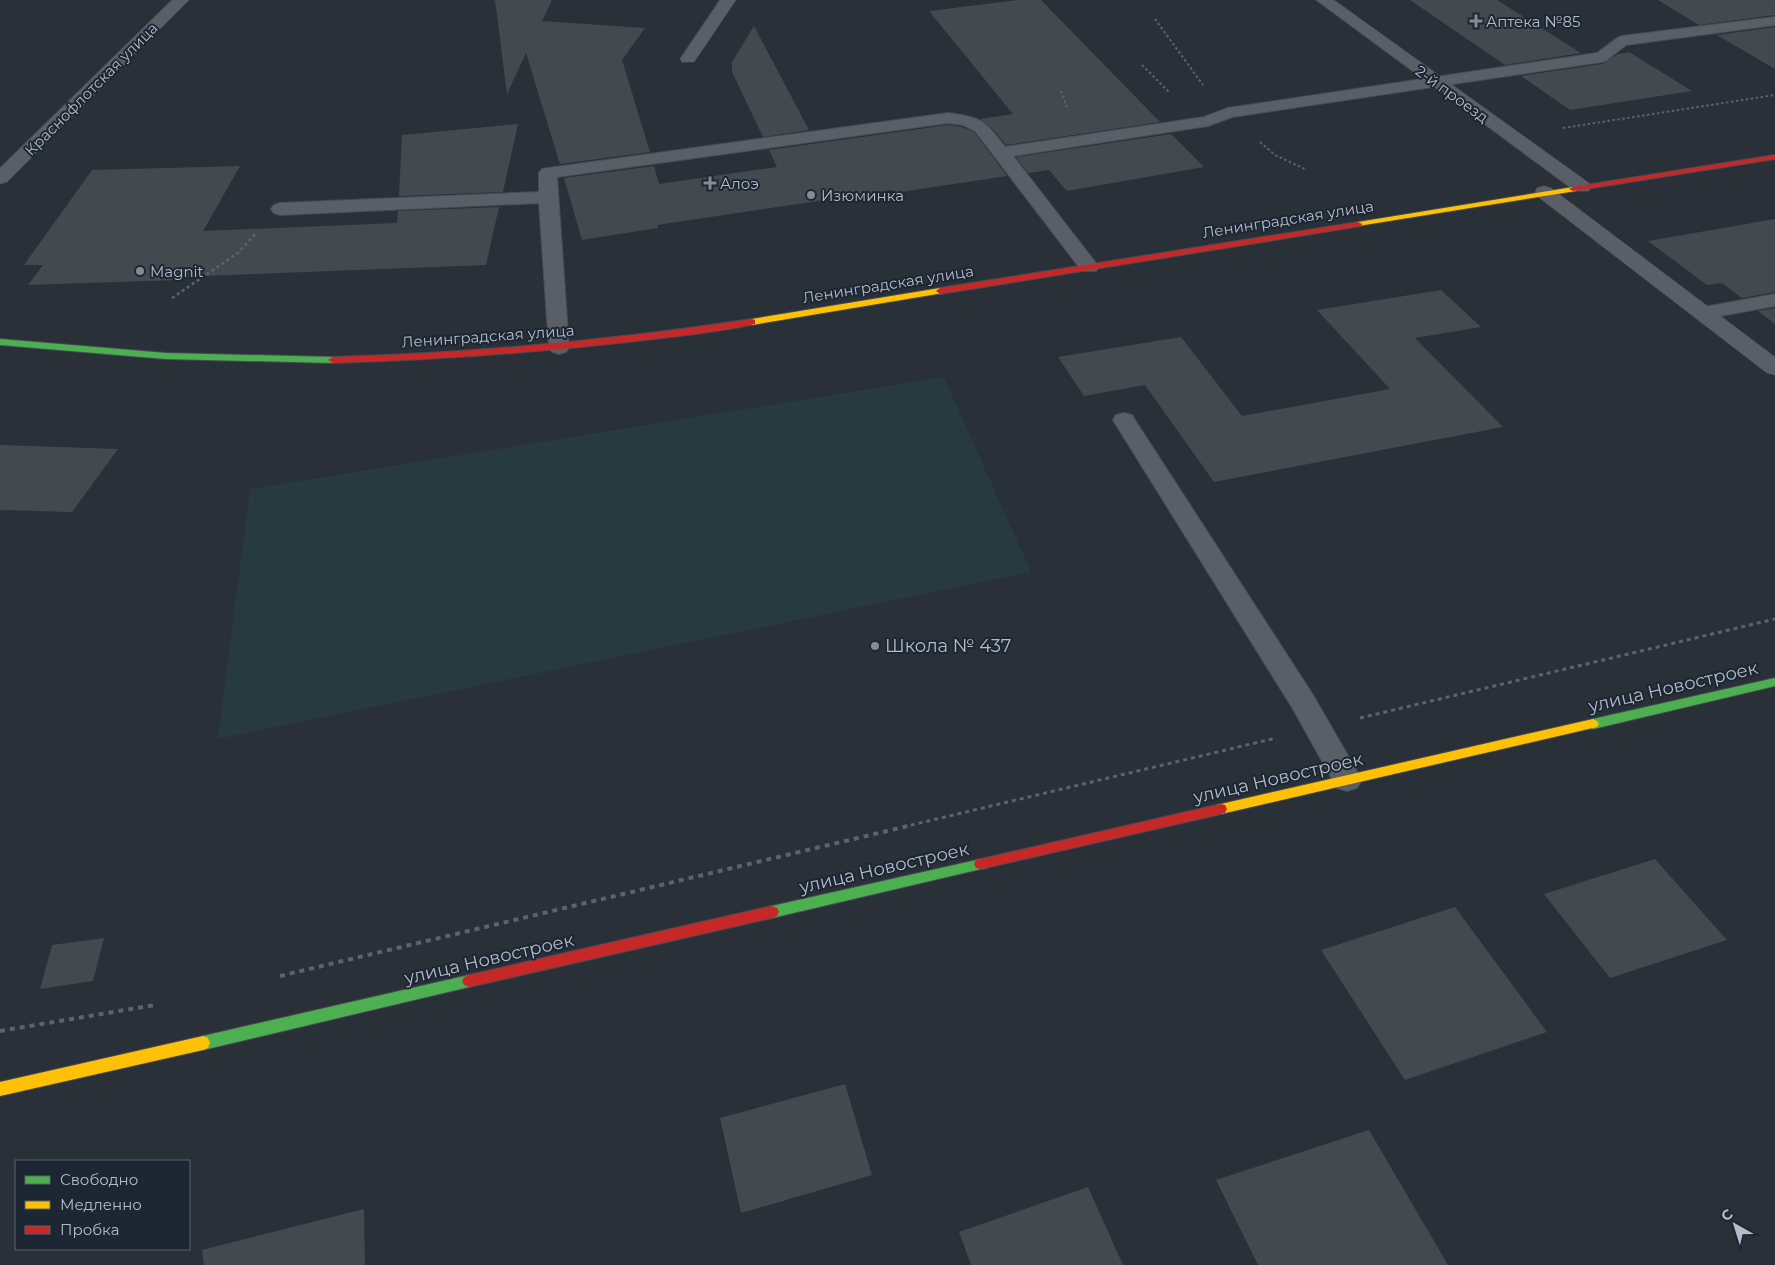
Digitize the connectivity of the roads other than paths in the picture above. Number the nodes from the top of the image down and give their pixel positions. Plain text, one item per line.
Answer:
1 (181, 0) edge
2 (728, 0) edge
3 (1324, 0) edge
4 (1775, 21) edge
5 (688, 59) dead end
6 (1436, 82) junction
7 (1001, 153) junction
8 (1775, 157) edge
9 (0, 178) edge
10 (1582, 187) junction
11 (1544, 192) junction
12 (548, 197) junction
13 (280, 209) road end
14 (1089, 267) junction
15 (1775, 300) edge
16 (1704, 313) junction
17 (0, 342) edge
18 (559, 348) junction
19 (1775, 368) edge
20 (1124, 420) dead end
21 (1775, 682) edge
22 (1347, 780) junction
23 (0, 1089) edge

1 - 9 street, Краснофлотская улица
2 - 5 street
3 - 6 street, 2-й проезд
4 - 6 lane
6 - 7 lane
6 - 10 street, 2-й проезд
7 - 12 lane
7 - 14 lane
8 - 10 main road, Ленинградская улица
10 - 11 main road, Ленинградская улица
11 - 14 main road, Ленинградская улица
11 - 16 street
12 - 13 lane
12 - 18 lane
14 - 18 main road, Ленинградская улица
15 - 16 lane
16 - 19 street
17 - 18 main road, Ленинградская улица
20 - 22 lane
21 - 22 main road, улица Новостроек
22 - 23 main road, улица Новостроек

